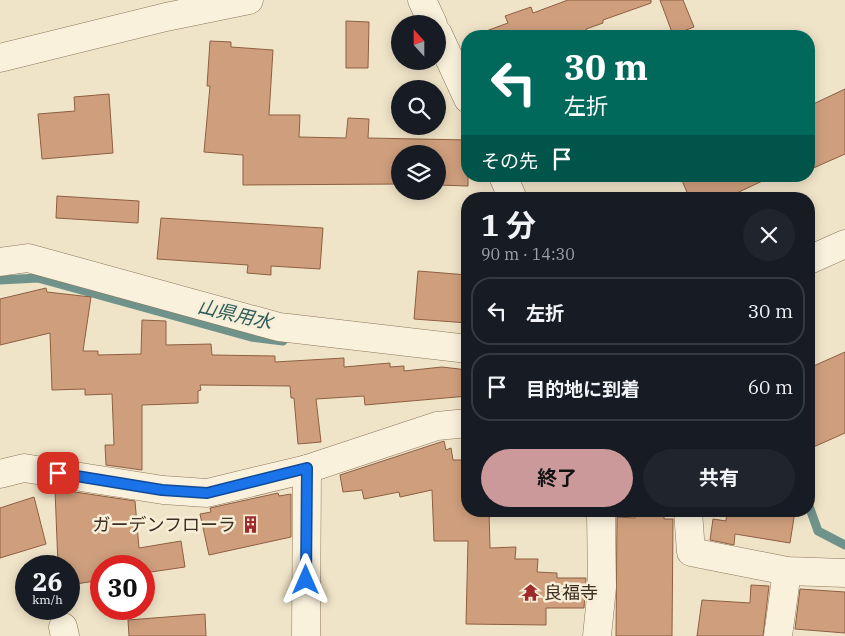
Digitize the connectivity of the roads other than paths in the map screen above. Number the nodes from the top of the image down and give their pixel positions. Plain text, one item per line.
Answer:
1 (249, 0) edge
2 (422, 0) edge
3 (429, 15) edge
4 (446, 51) edge
5 (0, 58) edge
6 (461, 84) edge
7 (845, 244) edge
8 (815, 257) edge
9 (0, 262) edge
10 (461, 347) edge
11 (461, 424) edge
12 (307, 468) junction
13 (0, 474) edge
14 (601, 517) edge
15 (688, 517) edge
16 (786, 571) junction
17 (845, 573) edge
18 (306, 636) edge
19 (597, 636) edge
20 (778, 636) edge

1 - 5 street
2 - 3 street
4 - 6 street
7 - 8 street
9 - 10 street
11 - 12 street
12 - 13 street
12 - 18 street
14 - 19 street
15 - 16 street
16 - 17 street
16 - 20 street

